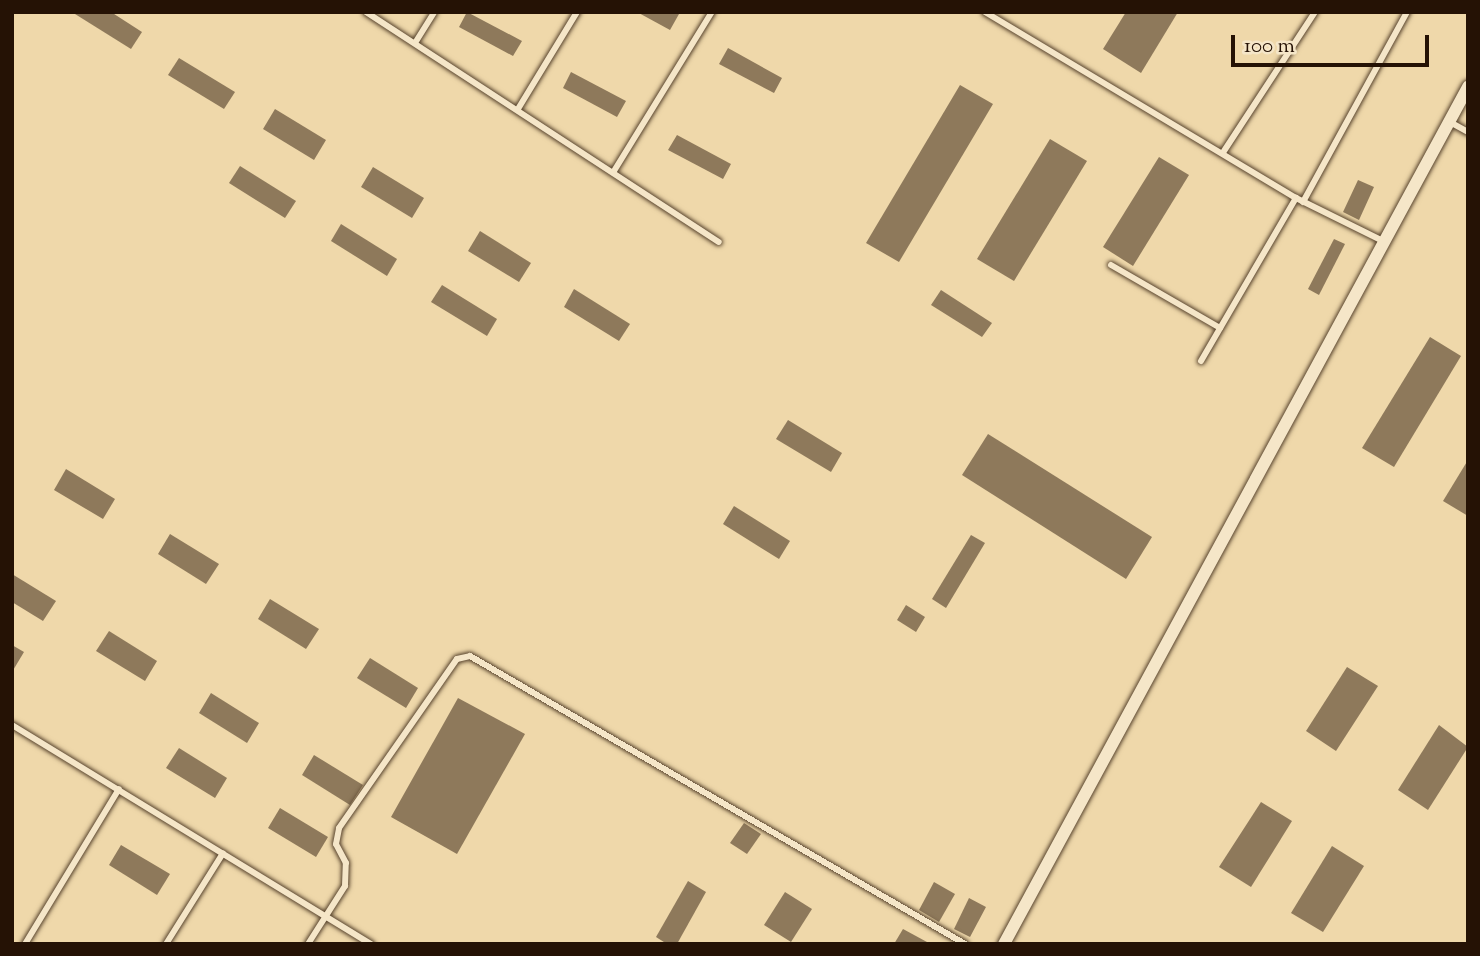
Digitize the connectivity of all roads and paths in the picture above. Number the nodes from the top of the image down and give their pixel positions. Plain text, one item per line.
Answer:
1 (366, 12) edge
2 (434, 12) edge
3 (577, 12) edge
4 (712, 12) edge
5 (985, 12) edge
6 (1315, 12) edge
7 (1407, 12) edge
8 (415, 43) junction
9 (1468, 87) edge
10 (518, 109) junction
11 (1450, 122) junction
12 (1468, 132) edge
13 (1224, 152) junction
14 (614, 171) junction
15 (1296, 198) junction
16 (1303, 202) junction
17 (1382, 241) junction
18 (719, 242) dead end
19 (1111, 265) dead end
20 (1220, 328) junction
21 (1201, 361) dead end
22 (13, 729) edge
23 (119, 789) junction
24 (223, 853) junction
25 (326, 916) junction
26 (25, 944) edge
27 (166, 944) edge
28 (308, 944) edge
29 (371, 944) edge
30 (965, 944) edge
31 (1004, 944) edge

1 - 8 lane
2 - 8 lane
3 - 10 lane
4 - 14 lane
5 - 13 lane
6 - 13 lane
7 - 16 lane
8 - 10 lane
9 - 11 street
10 - 14 lane
11 - 12 lane
11 - 17 street
13 - 15 lane
14 - 18 lane
15 - 16 lane
15 - 20 lane
16 - 17 lane
17 - 31 street
19 - 20 lane
20 - 21 lane
22 - 23 lane
23 - 24 lane
23 - 26 lane
24 - 25 lane
24 - 27 lane
25 - 28 lane
25 - 29 lane
25 - 30 lane

